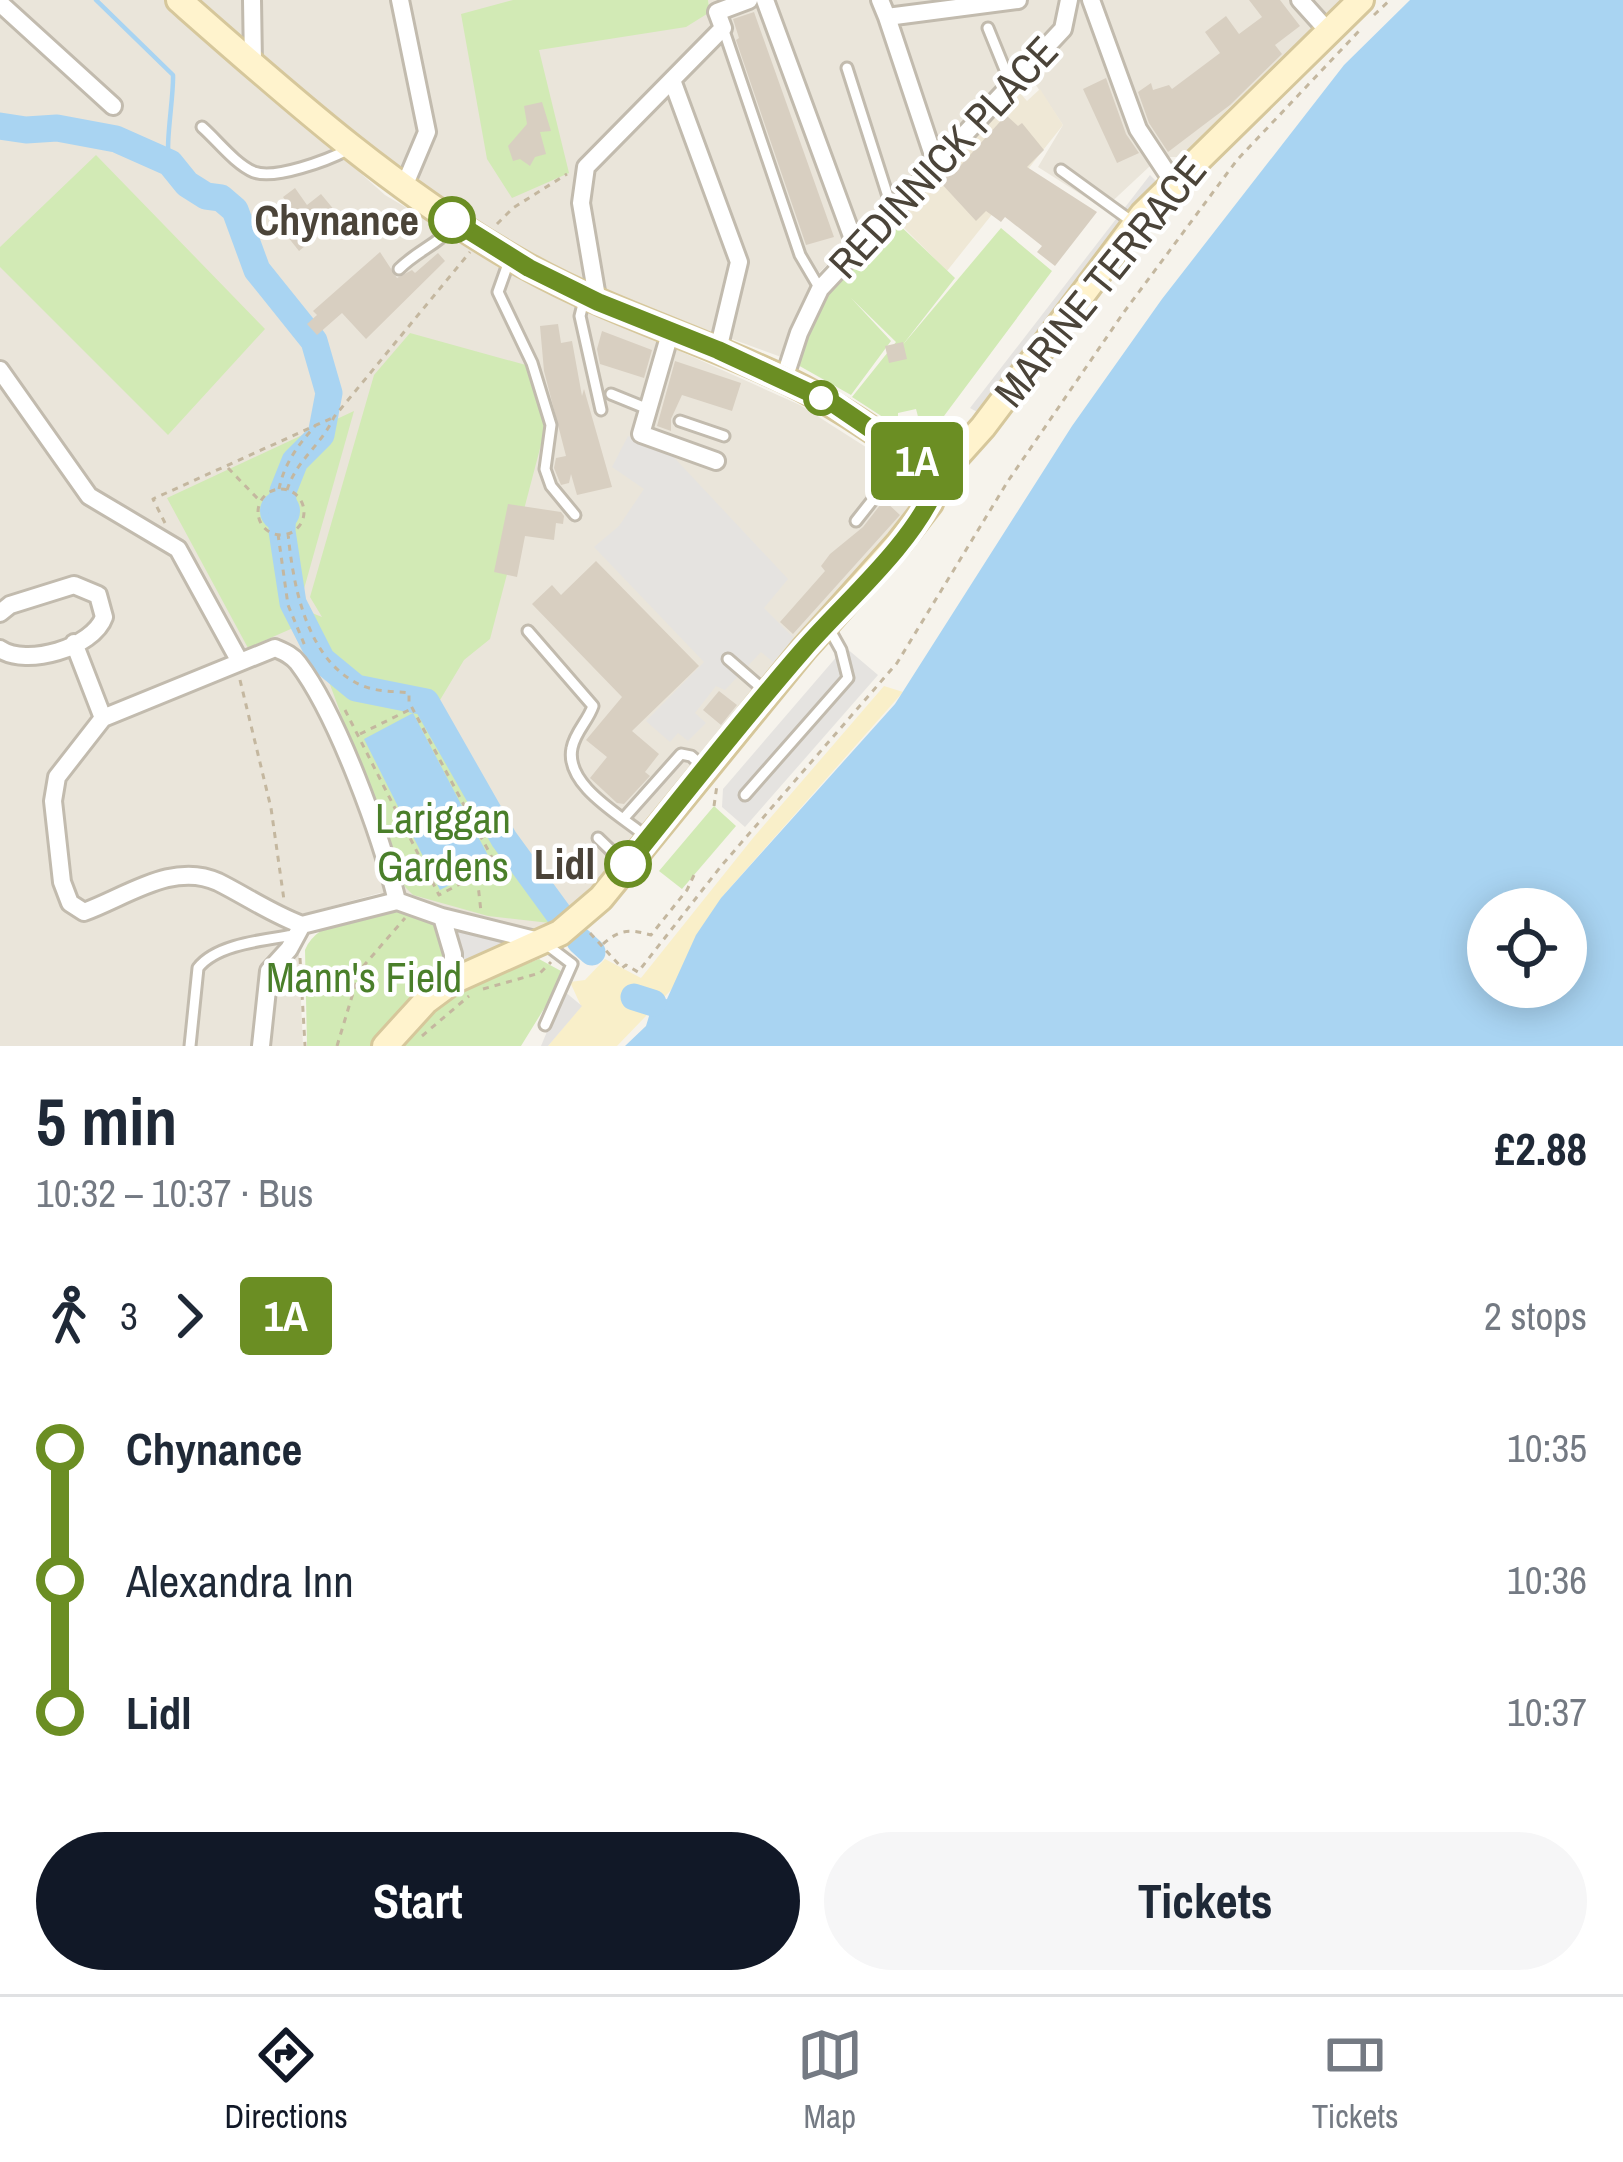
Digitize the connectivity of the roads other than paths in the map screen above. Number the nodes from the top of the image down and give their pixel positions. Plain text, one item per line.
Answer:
1 (179, 0) edge
2 (252, 0) edge
3 (400, 0) edge
4 (749, 0) edge
5 (765, 0) edge
6 (1018, 0) edge
7 (1069, 0) edge
8 (1090, 0) edge
9 (1300, 0) edge
10 (1361, 0) edge
11 (2, 4) edge
12 (883, 8) edge
13 (720, 20) junction
14 (988, 28) dead end
15 (1328, 31) junction
16 (253, 63) junction
17 (847, 68) dead end
18 (672, 80) junction
19 (1012, 87) junction
20 (112, 106) dead end
21 (202, 128) dead end
22 (352, 147) junction
23 (936, 164) junction
24 (1061, 170) dead end
25 (1173, 182) junction
26 (403, 189) junction
27 (892, 208) junction
28 (1135, 223) junction
29 (457, 224) junction
30 (856, 247) junction
31 (510, 256) junction
32 (398, 268) dead end
33 (820, 289) junction
34 (592, 299) junction
35 (671, 330) junction
36 (718, 350) junction
37 (0, 370) edge
38 (784, 379) junction
39 (610, 394) dead end
40 (649, 409) junction
41 (601, 410) dead end
42 (680, 421) dead end
43 (704, 429) junction
44 (724, 436) dead end
45 (695, 453) junction
46 (716, 461) dead end
47 (930, 468) junction
48 (575, 515) dead end
49 (856, 520) dead end
50 (0, 613) edge
51 (827, 625) junction
52 (528, 631) dead end
53 (74, 643) junction
54 (0, 649) edge
55 (728, 659) dead end
56 (238, 663) junction
57 (768, 693) junction
58 (103, 718) junction
59 (706, 769) junction
60 (745, 795) dead end
61 (624, 818) junction
62 (598, 838) dead end
63 (649, 839) junction
64 (627, 866) junction
65 (405, 904) junction
66 (442, 916) junction
67 (296, 926) junction
68 (551, 948) junction
69 (453, 981) junction
70 (545, 1025) dead end
71 (190, 1046) edge
72 (261, 1046) edge
73 (385, 1046) edge

1 - 16 street
2 - 16 street
3 - 26 street
4 - 13 street
5 - 30 street
6 - 12 street
7 - 19 street, REDINNICK PLACE
8 - 25 street
9 - 15 street
10 - 15 street, MARINE TERRACE
11 - 20 street
12 - 23 street
13 - 18 street
13 - 33 lane
14 - 19 lane
15 - 25 street, MARINE TERRACE
16 - 22 street
17 - 27 lane
18 - 34 street
18 - 36 street
19 - 23 street, REDINNICK PLACE
21 - 22 lane
22 - 26 street
23 - 27 street, REDINNICK PLACE
24 - 28 lane
25 - 28 street, MARINE TERRACE
26 - 29 street
27 - 30 street, REDINNICK PLACE
28 - 47 street, MARINE TERRACE
29 - 31 street
29 - 32 lane
30 - 33 street, REDINNICK PLACE
31 - 34 street
31 - 48 lane
33 - 38 street, REDINNICK PLACE
34 - 35 street
34 - 41 lane
35 - 36 street
35 - 40 street
36 - 38 street
37 - 56 street
38 - 47 street
39 - 40 lane
40 - 45 street
42 - 43 lane
43 - 44 lane
43 - 45 lane
45 - 46 street
47 - 49 lane
47 - 51 street, MARINE TERRACE
50 - 53 street
51 - 57 street, MARINE TERRACE
51 - 60 lane
52 - 61 lane
53 - 54 street
53 - 58 street
55 - 57 lane
56 - 58 street
56 - 65 street
57 - 59 street, MARINE TERRACE
58 - 67 street
59 - 61 lane
59 - 63 street, MARINE TERRACE
61 - 63 lane
62 - 64 lane
63 - 64 street, MARINE TERRACE
64 - 68 street, MARINE TERRACE
65 - 66 street
65 - 67 street
66 - 68 street
66 - 69 street
67 - 71 lane
67 - 72 street
68 - 69 street, MARINE TERRACE
68 - 70 lane
69 - 73 street, MARINE TERRACE

